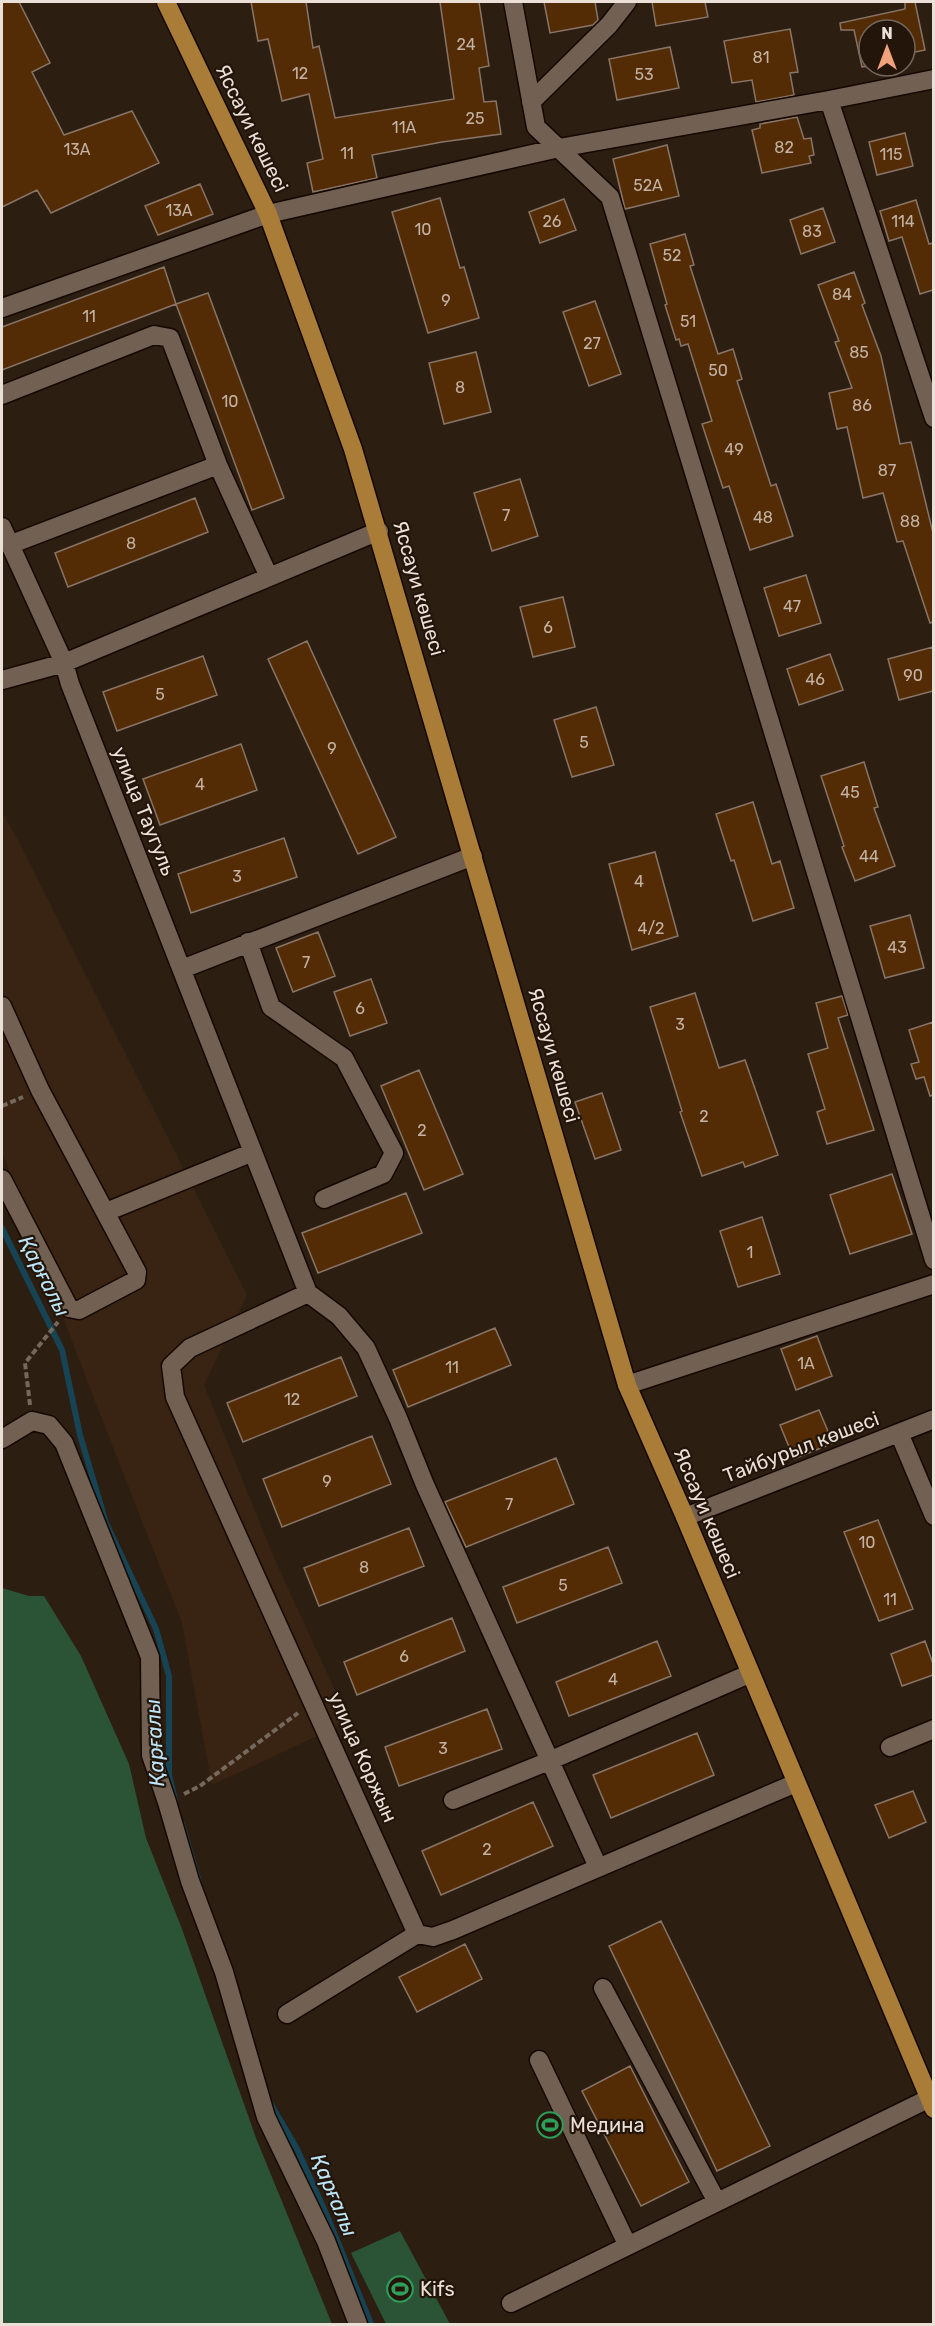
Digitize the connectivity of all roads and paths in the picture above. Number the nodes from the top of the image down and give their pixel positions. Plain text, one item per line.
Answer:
1 (166, 2) edge
2 (513, 2) edge
3 (627, 2) edge
4 (933, 78) edge
5 (829, 100) junction
6 (531, 102) junction
7 (559, 148) junction
8 (268, 214) junction
9 (2, 308) edge
10 (2, 395) edge
11 (933, 418) edge
12 (218, 465) junction
13 (2, 527) edge
14 (379, 531) junction
15 (9, 545) junction
16 (269, 577) junction
17 (64, 663) junction
18 (2, 680) edge
19 (473, 856) junction
20 (248, 942) junction
21 (182, 969) junction
22 (2, 1006) edge
23 (253, 1152) junction
24 (2, 1179) edge
25 (324, 1199) dead end
26 (106, 1212) junction
27 (933, 1260) edge
28 (933, 1284) edge
29 (308, 1293) junction
30 (69, 1308) junction
31 (627, 1385) junction
32 (933, 1419) edge
33 (32, 1421) junction
34 (899, 1433) junction
35 (2, 1439) edge
36 (933, 1516) edge
37 (685, 1517) junction
38 (749, 1674) junction
39 (313, 1702) junction
40 (933, 1729) edge
41 (890, 1747) dead end
42 (549, 1761) junction
43 (796, 1783) junction
44 (200, 1786) dead end
45 (453, 1800) dead end
46 (598, 1867) junction
47 (417, 1934) junction
48 (603, 1989) dead end
49 (287, 2014) dead end
50 (539, 2060) dead end
51 (932, 2101) edge
52 (717, 2202) junction
53 (628, 2246) junction
54 (511, 2303) dead end
55 (358, 2325) edge

1 - 8 main road, Яссауи көшесі
2 - 6 street
3 - 6 street
4 - 5 street
5 - 7 street
5 - 11 street
6 - 7 street
7 - 8 street
7 - 27 street
8 - 9 street
8 - 14 main road, Яссауи көшесі
10 - 12 street
12 - 15 street
12 - 16 street
13 - 15 street, улица Таугуль
14 - 16 street
14 - 19 main road, Яссауи көшесі
15 - 17 street, улица Таугуль
16 - 17 street
17 - 18 street
17 - 21 street, улица Таугуль
19 - 20 street
19 - 31 main road, Яссауи көшесі
20 - 21 street
20 - 25 street
21 - 23 street, улица Таугуль
22 - 26 street
23 - 26 street
23 - 29 street, улица Таугуль
24 - 30 street
26 - 30 street
28 - 31 street
29 - 39 street, улица Коржын
29 - 42 street
30 - 33 path
31 - 37 main road, Яссауи көшесі
32 - 34 street, Тайбурыл көшесі
33 - 35 street
33 - 55 street
34 - 36 street
34 - 37 street, Тайбурыл көшесі
37 - 38 main road, Яссауи көшесі
38 - 42 street
38 - 43 main road, Яссауи көшесі
39 - 44 path
39 - 47 street, улица Коржын
40 - 41 street
42 - 45 street
42 - 46 street
43 - 46 street
43 - 51 main road, Яссауи көшесі
46 - 47 street
47 - 49 street
48 - 52 street
50 - 53 street
51 - 52 street
52 - 53 street
53 - 54 street

